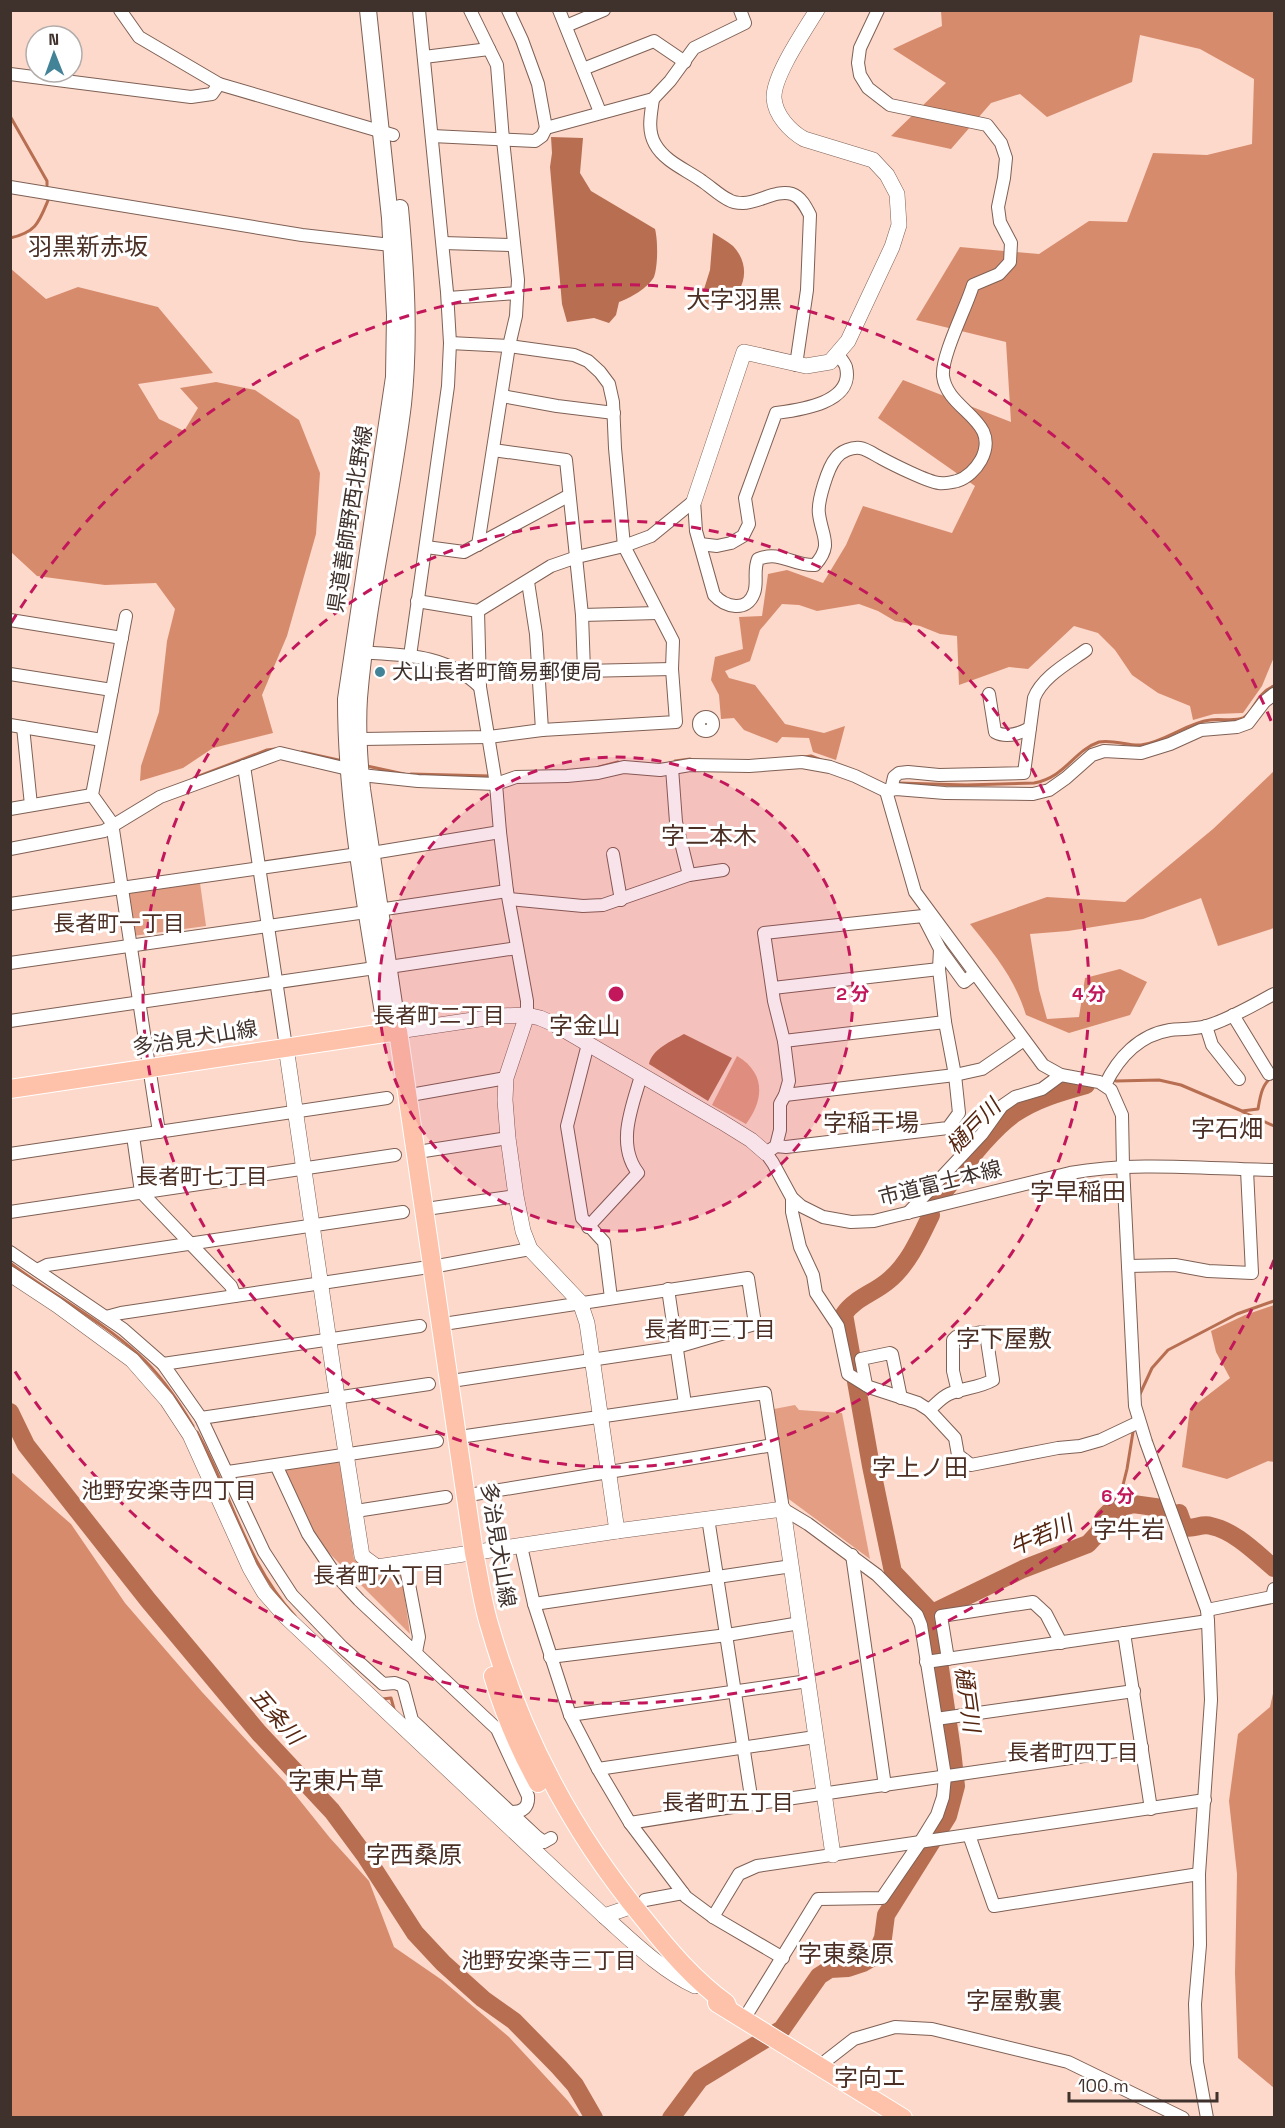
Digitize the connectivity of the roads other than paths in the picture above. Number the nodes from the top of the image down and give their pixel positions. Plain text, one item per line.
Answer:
1 (120, 10) edge
2 (368, 10) edge
3 (379, 10) edge
4 (419, 10) edge
5 (470, 10) edge
6 (508, 10) edge
7 (560, 10) edge
8 (604, 10) edge
9 (740, 10) edge
10 (817, 10) edge
11 (878, 10) edge
12 (566, 26) junction
13 (489, 49) junction
14 (424, 57) junction
15 (685, 62) junction
16 (583, 69) junction
17 (10, 74) edge
18 (219, 84) junction
19 (652, 99) junction
20 (600, 112) junction
21 (546, 128) junction
22 (387, 133) junction
23 (432, 136) junction
24 (502, 140) junction
25 (10, 187) edge
26 (443, 243) junction
27 (391, 245) junction
28 (514, 245) junction
29 (517, 293) junction
30 (447, 298) junction
31 (450, 343) junction
32 (509, 346) junction
33 (838, 354) junction
34 (796, 365) junction
35 (502, 396) junction
36 (614, 413) junction
37 (493, 450) junction
38 (568, 496) junction
39 (694, 501) junction
40 (700, 544) junction
41 (478, 545) junction
42 (624, 546) junction
43 (426, 547) junction
44 (576, 557) junction
45 (528, 582) junction
46 (417, 601) junction
47 (478, 610) junction
48 (658, 613) junction
49 (582, 615) junction
50 (126, 616) dead end
51 (10, 620) edge
52 (122, 638) junction
53 (1086, 650) dead end
54 (359, 652) junction
55 (410, 656) junction
56 (672, 669) junction
57 (584, 671) junction
58 (538, 672) junction
59 (10, 674) edge
60 (480, 687) junction
61 (112, 690) junction
62 (989, 694) dead end
63 (1275, 694) edge
64 (676, 722) junction
65 (699, 723) dead end
66 (17, 726) edge
67 (1030, 728) junction
68 (542, 730) junction
69 (489, 738) junction
70 (362, 739) dead end
71 (102, 740) junction
72 (244, 766) junction
73 (354, 766) junction
74 (672, 768) junction
75 (496, 784) junction
76 (888, 791) junction
77 (92, 795) junction
78 (31, 805) junction
79 (10, 809) edge
80 (110, 822) junction
81 (500, 832) junction
82 (10, 849) edge
83 (372, 853) junction
84 (613, 854) dead end
85 (351, 855) dead end
86 (259, 867) junction
87 (723, 870) dead end
88 (689, 875) junction
89 (122, 888) junction
90 (508, 895) junction
91 (621, 900) junction
92 (10, 904) edge
93 (386, 909) dead end
94 (359, 913) dead end
95 (267, 926) junction
96 (131, 946) junction
97 (517, 948) junction
98 (940, 950) junction
99 (10, 963) edge
100 (389, 967) junction
101 (368, 969) dead end
102 (939, 969) junction
103 (974, 974) junction
104 (276, 982) junction
105 (773, 988) junction
106 (1275, 993) edge
107 (139, 1002) junction
108 (527, 1015) junction
109 (1233, 1015) junction
110 (10, 1021) edge
111 (945, 1022) junction
112 (1206, 1026) junction
113 (392, 1031) junction
114 (1024, 1040) junction
115 (784, 1041) junction
116 (588, 1044) junction
117 (286, 1047) junction
118 (150, 1068) junction
119 (1269, 1074) dead end
120 (1062, 1075) junction
121 (641, 1076) junction
122 (955, 1076) junction
123 (506, 1078) junction
124 (1239, 1078) dead end
125 (1105, 1085) junction
126 (10, 1089) edge
127 (416, 1094) dead end
128 (785, 1095) junction
129 (387, 1098) dead end
130 (296, 1111) junction
131 (159, 1132) junction
132 (133, 1136) junction
133 (508, 1138) junction
134 (771, 1149) junction
135 (424, 1151) dead end
136 (10, 1154) edge
137 (395, 1155) dead end
138 (1123, 1166) junction
139 (304, 1168) junction
140 (1247, 1170) junction
141 (1275, 1170) edge
142 (141, 1192) junction
143 (516, 1196) junction
144 (792, 1198) junction
145 (433, 1208) dead end
146 (10, 1212) edge
147 (403, 1212) dead end
148 (908, 1213) junction
149 (312, 1226) junction
150 (588, 1227) junction
151 (191, 1244) junction
152 (530, 1249) junction
153 (10, 1252) edge
154 (1128, 1266) junction
155 (427, 1268) junction
156 (37, 1269) junction
157 (10, 1274) edge
158 (322, 1282) junction
159 (668, 1289) junction
160 (235, 1296) junction
161 (611, 1298) junction
162 (580, 1302) junction
163 (106, 1317) junction
164 (450, 1323) dead end
165 (420, 1326) dead end
166 (329, 1340) junction
167 (677, 1347) junction
168 (593, 1359) junction
169 (162, 1364) junction
170 (458, 1380) dead end
171 (429, 1384) dead end
172 (864, 1384) junction
173 (958, 1392) junction
174 (337, 1396) junction
175 (901, 1398) junction
176 (685, 1404) junction
177 (929, 1410) junction
178 (602, 1416) junction
179 (201, 1418) junction
180 (1138, 1422) junction
181 (466, 1436) dead end
182 (437, 1440) dead end
183 (773, 1445) junction
184 (347, 1454) junction
185 (276, 1465) junction
186 (228, 1472) junction
187 (608, 1472) junction
188 (475, 1494) dead end
189 (446, 1497) dead end
190 (783, 1509) junction
191 (356, 1511) junction
192 (708, 1518) junction
193 (617, 1531) junction
194 (521, 1546) junction
195 (469, 1553) junction
196 (852, 1555) junction
197 (405, 1563) junction
198 (792, 1566) junction
199 (718, 1576) junction
200 (1275, 1589) edge
201 (534, 1604) junction
202 (1208, 1615) junction
203 (800, 1623) junction
204 (1124, 1633) junction
205 (727, 1635) junction
206 (1060, 1643) junction
207 (416, 1652) junction
208 (550, 1657) junction
209 (946, 1660) junction
210 (926, 1662) junction
211 (808, 1681) junction
212 (734, 1690) junction
213 (1134, 1691) junction
214 (570, 1715) junction
215 (936, 1719) junction
216 (815, 1737) junction
217 (1142, 1747) junction
218 (742, 1749) junction
219 (598, 1769) junction
220 (945, 1776) junction
221 (885, 1786) junction
222 (824, 1794) junction
223 (1205, 1800) junction
224 (752, 1803) junction
225 (1151, 1809) junction
226 (512, 1812) junction
227 (630, 1823) junction
228 (969, 1835) junction
229 (551, 1838) dead end
230 (921, 1841) junction
231 (833, 1855) junction
232 (1199, 1874) junction
233 (683, 1893) junction
234 (635, 1905) junction
235 (604, 1916) junction
236 (713, 1917) junction
237 (783, 1958) junction
238 (695, 1986) junction
239 (728, 2008) junction
240 (744, 2019) junction
241 (821, 2068) junction
242 (903, 2118) edge
243 (1183, 2118) edge
244 (1207, 2118) edge

1 - 18 street
2 - 22 main road, 県道善師野西北野線
3 - 22 main road, 県道善師野西北野線
4 - 14 street
5 - 13 street
6 - 21 street
7 - 12 street
8 - 12 street
9 - 15 street
10 - 33 street
11 - 40 street
12 - 16 street
13 - 14 street
13 - 24 street
14 - 23 street
15 - 16 street
15 - 19 street
16 - 20 street
17 - 18 street
18 - 22 street
19 - 20 street
19 - 34 street
20 - 21 street
21 - 24 street
22 - 27 main road, 県道善師野西北野線
22 - 54 main road, 県道善師野西北野線
23 - 24 street
23 - 26 street
24 - 28 street
25 - 27 street
26 - 28 street
26 - 30 street
27 - 54 main road, 県道善師野西北野線
28 - 29 street
29 - 30 street
29 - 32 street
30 - 31 street
31 - 32 street
31 - 43 street
32 - 35 street
32 - 36 street
33 - 34 street
33 - 40 street
34 - 39 street
35 - 36 street
35 - 37 street
36 - 42 street
37 - 38 street
37 - 41 street
38 - 41 street
38 - 44 street
39 - 40 street
39 - 42 street
41 - 43 street
42 - 44 street
42 - 48 street
43 - 46 street
44 - 45 street
44 - 49 street
45 - 47 street
45 - 58 street
46 - 47 street
46 - 55 street
47 - 60 street
48 - 49 street
48 - 56 street
49 - 57 street
50 - 52 street
51 - 52 street
52 - 61 street
53 - 67 street
54 - 55 street
54 - 73 main road, 県道善師野西北野線
55 - 60 street
56 - 57 street
56 - 64 street
57 - 58 street
58 - 68 street
59 - 61 street
60 - 69 street
61 - 71 street
62 - 67 street
63 - 76 street
64 - 65 street
64 - 68 street
66 - 71 street
66 - 78 street
67 - 76 street
68 - 69 street
69 - 70 street
69 - 75 street
71 - 77 street
72 - 73 street
72 - 80 street
72 - 86 street
73 - 75 street
73 - 83 main road, 県道善師野西北野線
73 - 113 main road, 県道善師野西北野線
74 - 75 street
74 - 76 street
74 - 88 street
75 - 81 street
76 - 103 street
77 - 78 street
77 - 80 street
78 - 79 street
80 - 82 street
80 - 89 street
81 - 83 street
81 - 90 street
83 - 100 main road, 県道善師野西北野線
84 - 91 street
85 - 86 street
86 - 89 street
86 - 95 street
87 - 88 street
88 - 91 street
89 - 92 street
89 - 96 street
90 - 91 street
90 - 93 street
90 - 97 street
94 - 95 street
95 - 96 street
95 - 104 street
96 - 99 street
96 - 107 street
97 - 100 street
97 - 108 street
98 - 102 street
98 - 103 street
98 - 105 street
100 - 113 main road, 県道善師野西北野線
101 - 104 street
102 - 105 street
102 - 111 street
103 - 114 street
104 - 107 street
104 - 117 street
105 - 115 street
106 - 109 street
107 - 110 street
107 - 118 street
108 - 113 street, 市道富士本線
108 - 116 street, 市道富士本線
108 - 123 street
109 - 112 street
109 - 119 street
111 - 115 street
111 - 122 street
112 - 124 street
112 - 125 street
113 - 117 main road, 多治見犬山線
113 - 155 main road, 多治見犬山線
114 - 120 street
114 - 122 street
115 - 128 street
116 - 121 street, 市道富士本線
116 - 150 street
117 - 118 main road, 多治見犬山線
117 - 130 street
118 - 126 main road, 多治見犬山線
118 - 131 street
120 - 125 street
120 - 148 street
121 - 134 street, 市道富士本線
121 - 150 street
122 - 128 street
122 - 134 street
123 - 127 street
123 - 133 street
125 - 138 street
128 - 134 street
129 - 130 street
130 - 131 street
130 - 139 street
131 - 132 street
132 - 136 street
132 - 142 street
133 - 135 street
133 - 143 street
134 - 144 street, 市道富士本線
137 - 139 street
138 - 140 street, 市道富士本線
138 - 148 street, 市道富士本線
138 - 154 street
139 - 142 street
139 - 149 street
140 - 141 street, 市道富士本線
140 - 154 street
142 - 146 street
142 - 151 street
143 - 145 street
143 - 152 street
144 - 148 street, 市道富士本線
144 - 172 street
147 - 149 street
149 - 151 street
149 - 158 street
150 - 161 street
151 - 156 street
151 - 160 street
152 - 155 street
152 - 162 street
153 - 156 street
154 - 180 street
155 - 158 street
155 - 195 main road, 多治見犬山線
156 - 163 street
157 - 235 street
158 - 160 street
158 - 166 street
159 - 161 street
159 - 167 street
159 - 167 street
160 - 163 street
161 - 162 street
162 - 164 street
162 - 168 street
163 - 169 street
165 - 166 street
166 - 169 street
166 - 174 street
167 - 168 street
167 - 176 street
168 - 170 street
168 - 178 street
169 - 179 street
171 - 174 street
172 - 175 street
172 - 175 street
173 - 173 street
173 - 177 street
174 - 179 street
174 - 184 street
175 - 177 street
176 - 178 street
176 - 183 street
177 - 180 street
178 - 181 street
178 - 187 street
179 - 186 street
180 - 202 street
182 - 184 street
183 - 187 street
183 - 190 street
184 - 185 street
184 - 191 street
185 - 186 street
185 - 207 street
186 - 226 street
187 - 188 street
187 - 193 street
189 - 191 street
190 - 192 street
190 - 196 street
190 - 198 street
191 - 197 street
192 - 193 street
192 - 199 street
193 - 194 street
194 - 195 street
194 - 201 street
195 - 197 street
195 - 234 main road, 多治見犬山線
196 - 210 street
196 - 221 street
197 - 207 street
198 - 199 street
198 - 203 street
199 - 201 street
199 - 205 street
200 - 202 street
201 - 208 street
202 - 204 street
202 - 223 street
203 - 205 street
203 - 211 street
204 - 206 street
204 - 213 street
205 - 208 street
205 - 212 street
206 - 209 street
206 - 209 street
207 - 226 street
208 - 214 street
209 - 210 street
210 - 215 street
211 - 212 street
211 - 216 street
212 - 214 street
212 - 218 street
213 - 215 street
213 - 217 street
214 - 219 street
215 - 220 street
216 - 218 street
216 - 222 street
217 - 220 street
217 - 225 street
218 - 219 street
218 - 224 street
219 - 227 street
220 - 221 street
220 - 230 street
221 - 222 street
222 - 224 street
222 - 231 street
223 - 225 street
223 - 232 street
224 - 227 street
225 - 228 street
226 - 229 street
227 - 233 street
228 - 230 street
228 - 232 street
230 - 231 street
230 - 237 street
231 - 236 street
232 - 244 street
233 - 234 street
233 - 236 street
234 - 235 street
234 - 238 main road, 多治見犬山線
234 - 239 main road, 多治見犬山線
235 - 238 street
236 - 237 street
237 - 240 street
238 - 239 main road, 多治見犬山線
239 - 240 main road, 多治見犬山線
240 - 241 main road, 多治見犬山線
241 - 242 main road, 多治見犬山線
241 - 243 street

